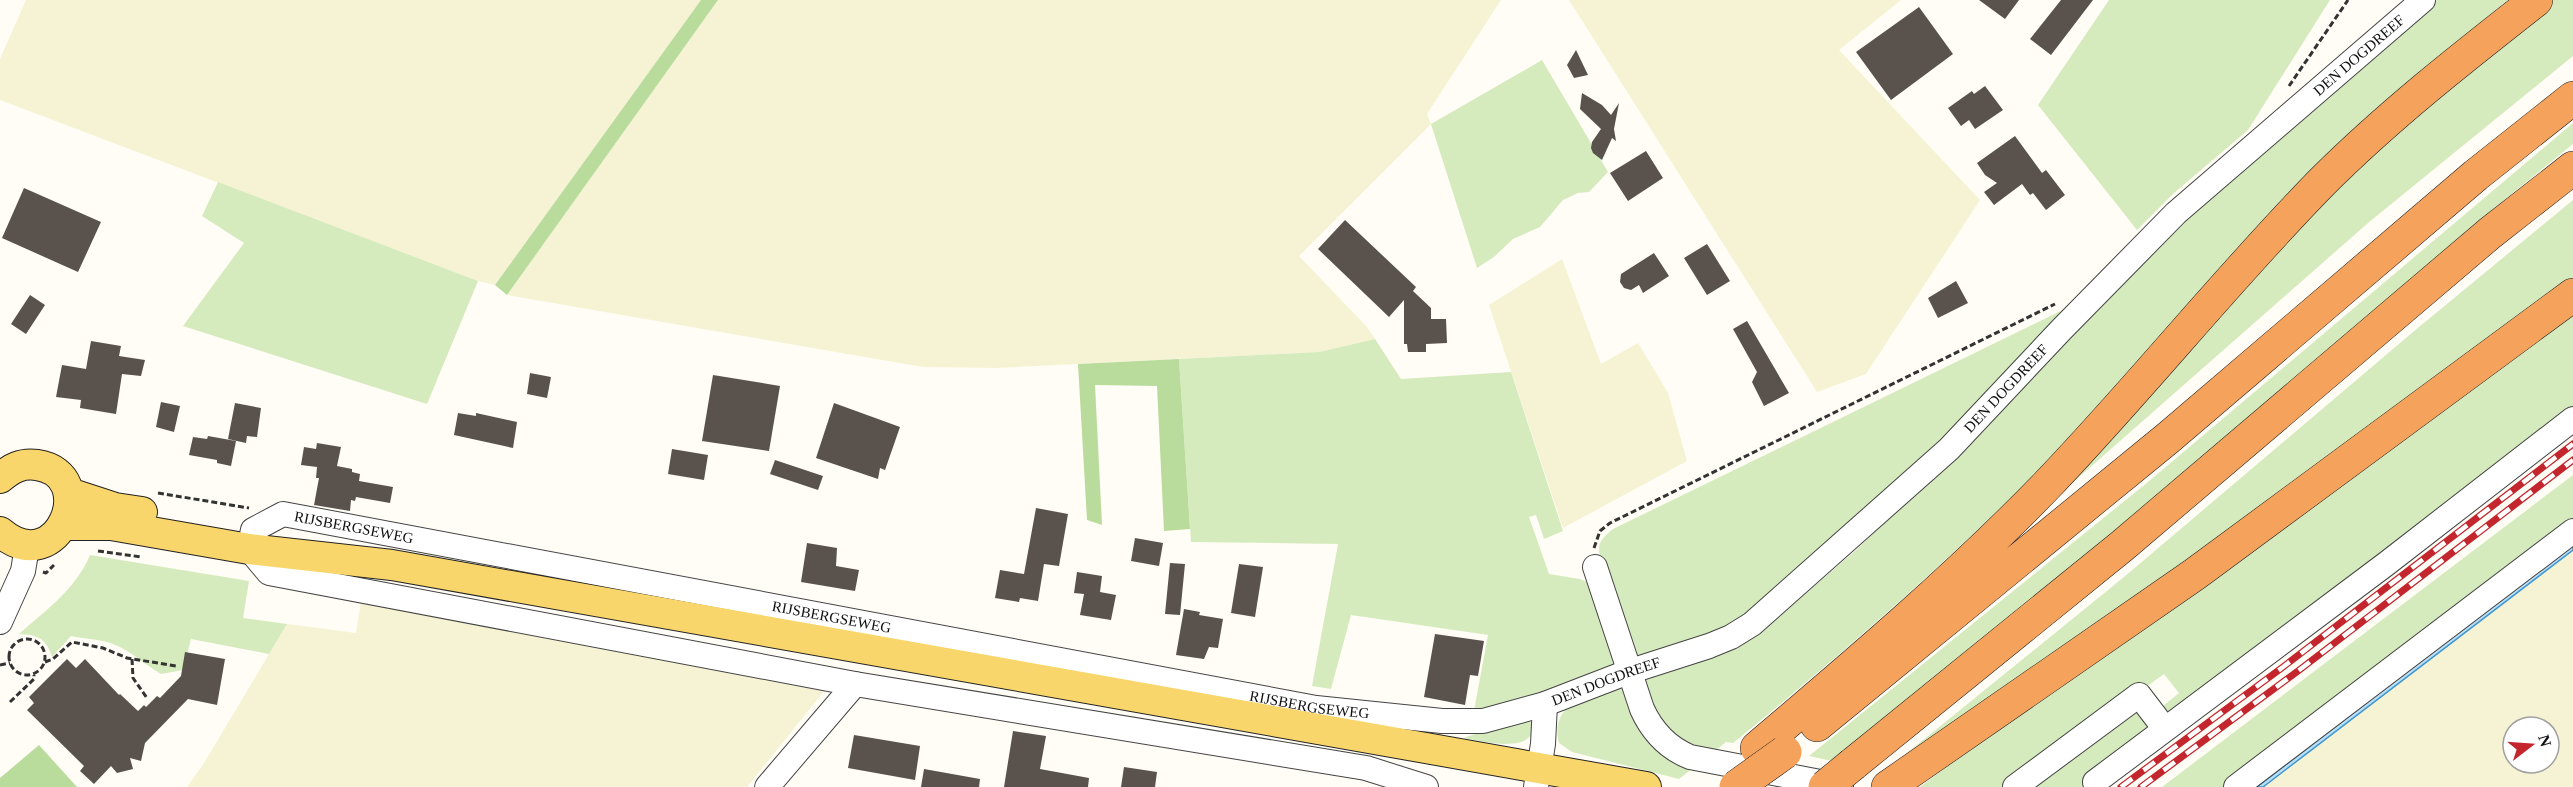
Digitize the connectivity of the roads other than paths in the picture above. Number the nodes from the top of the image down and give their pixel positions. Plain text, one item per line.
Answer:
1 (2423, 0) edge
2 (2536, 0) edge
3 (2573, 98) edge
4 (2573, 168) edge
5 (2573, 295) edge
6 (2573, 419) edge
7 (0, 478) edge
8 (69, 493) junction
9 (64, 525) junction
10 (2573, 531) edge
11 (0, 532) edge
12 (251, 540) junction
13 (27, 547) junction
14 (1595, 567) road end
15 (0, 622) edge
16 (1628, 672) junction
17 (855, 684) junction
18 (1545, 704) junction
19 (2165, 729) junction
20 (1771, 750) junction
21 (1849, 776) edge
22 (1538, 777) edge
23 (1898, 781) edge
24 (2095, 782) dead end
25 (767, 787) edge
26 (1426, 787) edge
27 (1646, 787) edge
28 (1728, 787) edge
29 (1736, 787) edge
30 (1825, 787) edge
31 (2015, 787) edge
32 (2235, 787) edge

1 - 16 street, DEN DOGDREEF
2 - 20 highway
3 - 20 highway
4 - 21 highway
5 - 23 highway
6 - 19 street
7 - 8 main road
8 - 9 main road
8 - 12 main road, RIJSBERGSEWEG
9 - 12 main road, RIJSBERGSEWEG
9 - 13 main road
10 - 32 street
11 - 13 main road
12 - 17 street
12 - 18 street, RIJSBERGSEWEG
12 - 22 main road, RIJSBERGSEWEG
13 - 15 street
14 - 16 street
16 - 18 street, DEN DOGDREEF
16 - 21 street
17 - 25 street
17 - 26 street
18 - 22 street
19 - 24 street
19 - 31 street
20 - 28 highway
20 - 29 highway, bridge
21 - 30 highway, bridge
22 - 27 main road, RIJSBERGSEWEG

